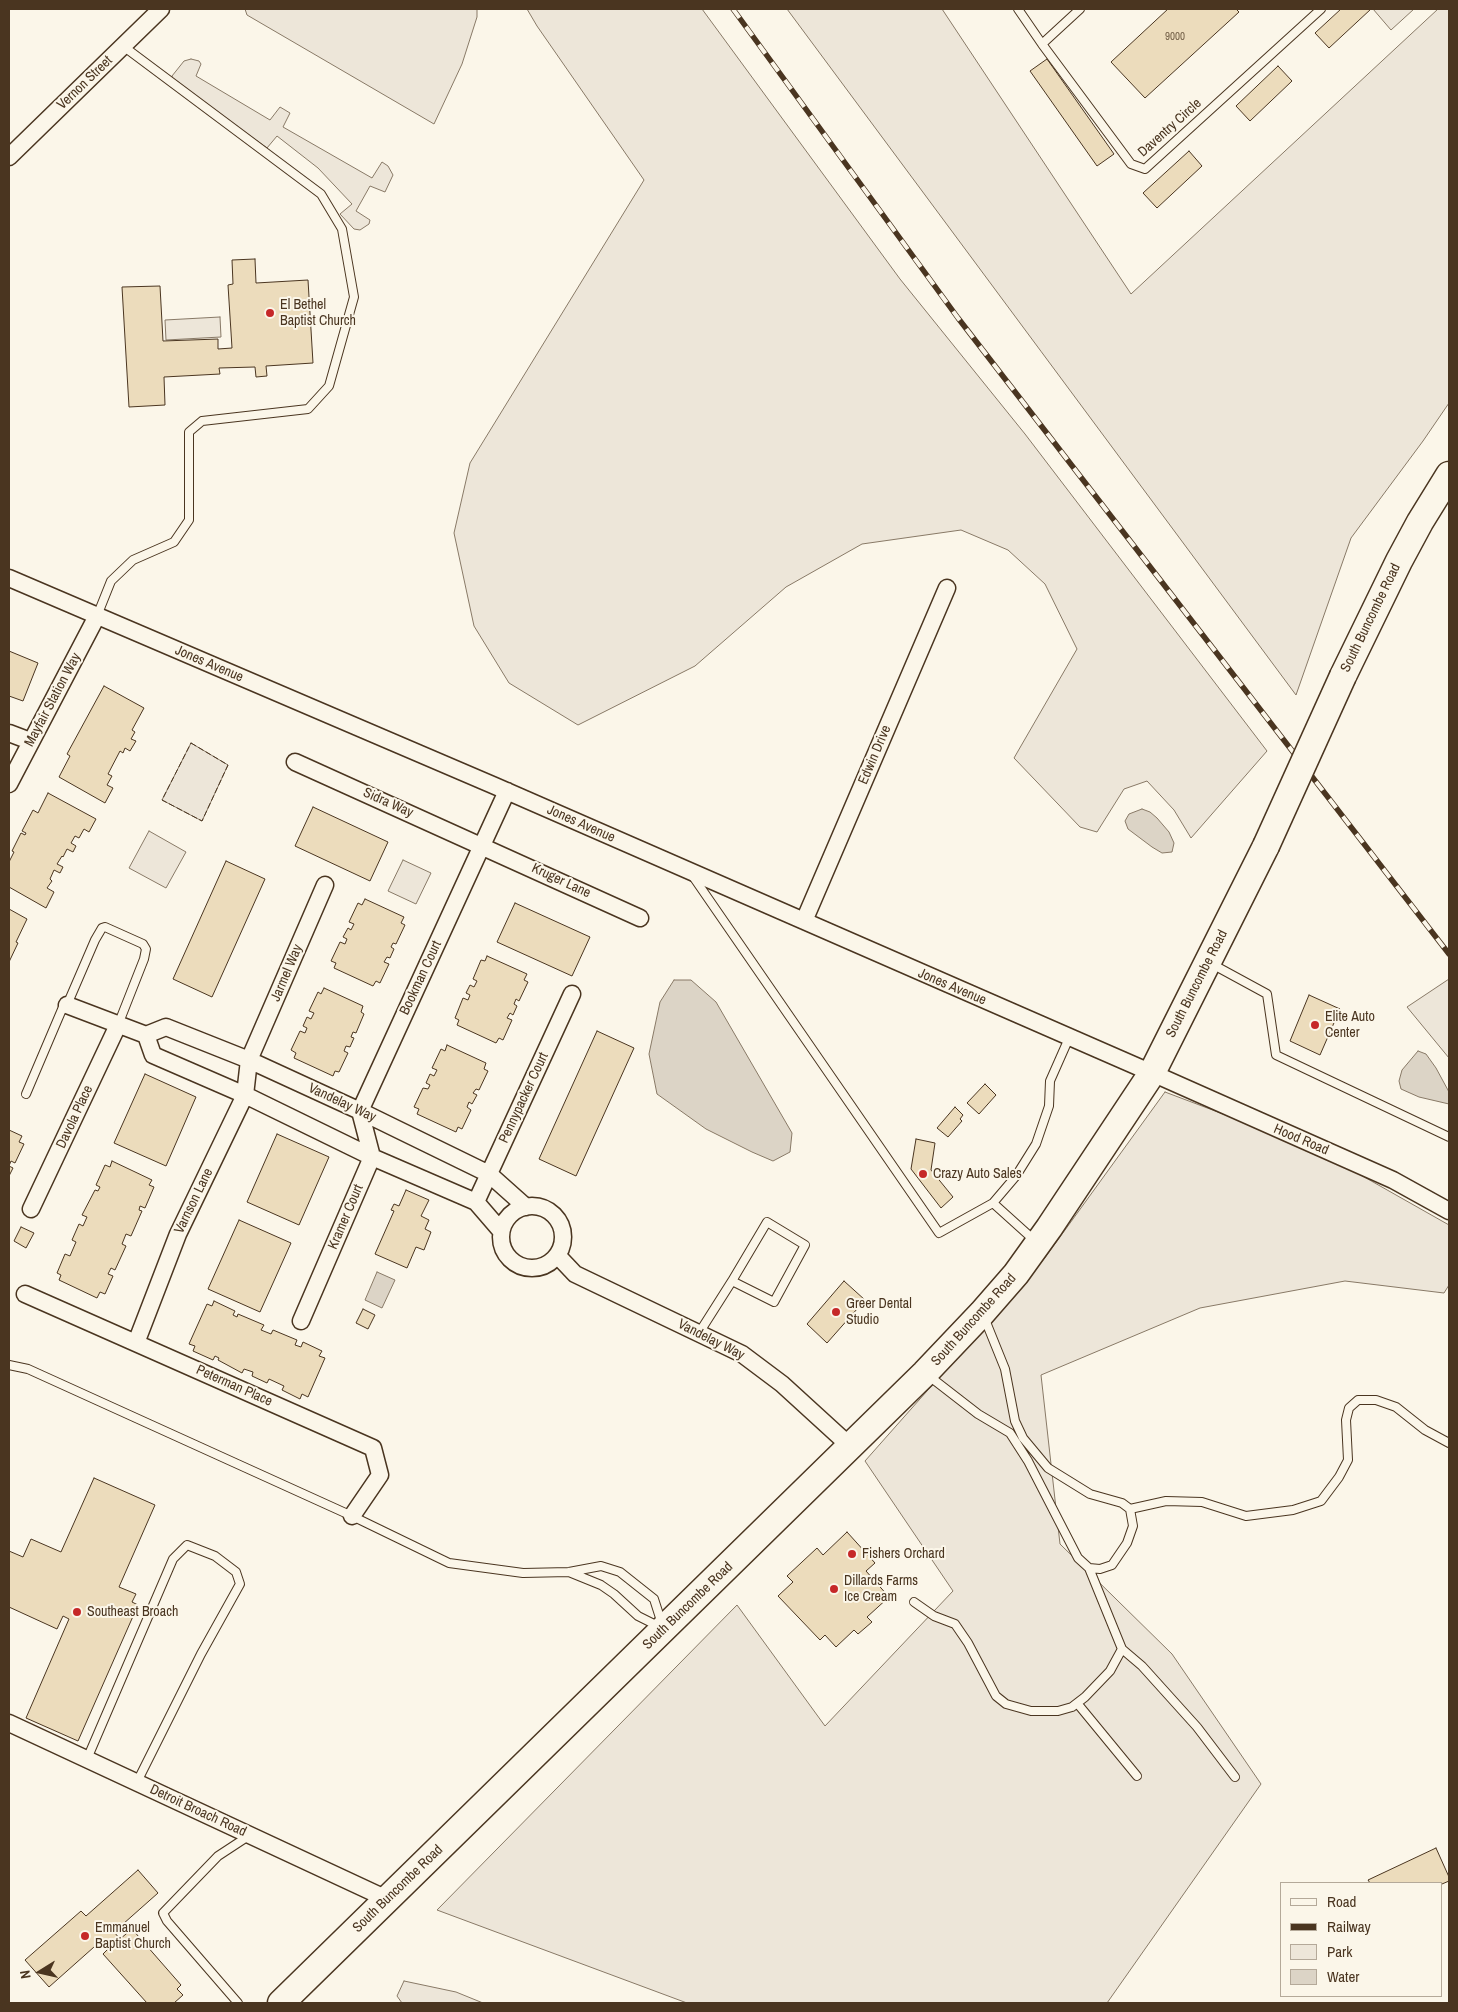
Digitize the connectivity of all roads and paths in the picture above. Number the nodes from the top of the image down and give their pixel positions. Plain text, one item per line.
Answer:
1 (161, 9) edge
2 (1018, 9) edge
3 (1080, 9) edge
4 (1321, 9) edge
5 (1042, 44) junction
6 (123, 46) junction
7 (9, 158) edge
8 (1449, 475) edge
9 (9, 578) edge
10 (947, 588) dead end
11 (97, 616) junction
12 (9, 732) edge
13 (30, 742) junction
14 (295, 762) dead end
15 (9, 784) edge
16 (507, 791) junction
17 (481, 845) junction
18 (690, 872) junction
19 (325, 885) dead end
20 (640, 918) dead end
21 (804, 921) junction
22 (1209, 962) junction
23 (572, 994) dead end
24 (67, 1005) junction
25 (118, 1025) junction
26 (146, 1035) junction
27 (1069, 1038) junction
28 (249, 1060) junction
29 (1152, 1073) junction
30 (26, 1094) dead end
31 (246, 1095) junction
32 (360, 1111) junction
33 (1449, 1137) edge
34 (372, 1157) junction
35 (489, 1174) junction
36 (476, 1202) junction
37 (993, 1203) junction
38 (526, 1207) junction
39 (31, 1209) dead end
40 (1449, 1211) edge
41 (501, 1231) junction
42 (1038, 1244) junction
43 (557, 1255) junction
44 (732, 1281) junction
45 (25, 1294) dead end
46 (982, 1313) junction
47 (302, 1321) dead end
48 (699, 1333) junction
49 (136, 1343) junction
50 (9, 1365) edge
51 (925, 1373) junction
52 (1020, 1440) junction
53 (1449, 1443) edge
54 (851, 1447) junction
55 (1130, 1510) junction
56 (352, 1516) junction
57 (1089, 1568) junction
58 (569, 1572) junction
59 (914, 1602) dead end
60 (664, 1629) junction
61 (1122, 1649) junction
62 (1077, 1703) junction
63 (9, 1723) edge
64 (87, 1759) junction
65 (1137, 1776) dead end
66 (1235, 1777) dead end
67 (137, 1782) junction
68 (250, 1835) junction
69 (387, 1899) junction
70 (238, 2003) edge
71 (281, 2003) edge

1 - 6 street, Vernon Street
2 - 5 lane, Daventry Circle
3 - 5 lane
4 - 5 lane, Daventry Circle
6 - 7 street, Vernon Street
6 - 11 lane
8 - 22 main road, South Buncombe Road, bridge
9 - 11 street, Jones Avenue
10 - 21 street, Edwin Drive
11 - 13 street, Mayfair Station Way
11 - 16 street, Jones Avenue
12 - 13 street
13 - 15 street, Mayfair Station Way
14 - 17 street, Sidra Way
16 - 17 street, Bookman Court
16 - 18 street, Jones Avenue
17 - 20 street, Kruger Lane
17 - 32 street, Bookman Court
18 - 21 street, Jones Avenue
18 - 37 lane
19 - 28 street, Jarmel Way
21 - 27 street, Jones Avenue
22 - 29 main road, South Buncombe Road
22 - 33 lane
23 - 35 street, Pennypacker Court
24 - 25 street
24 - 25 lane
24 - 30 lane
25 - 26 street
25 - 39 street, Davola Place
26 - 28 street, Vandelay Way
26 - 31 street
27 - 29 street, Jones Avenue
27 - 37 lane
28 - 31 street, Varnson Lane
28 - 32 street, Vandelay Way
29 - 40 street, Hood Road
29 - 42 main road, South Buncombe Road
31 - 34 street
31 - 49 street, Varnson Lane
32 - 34 street
32 - 35 street, Vandelay Way
34 - 36 street
34 - 47 street, Kramer Court
35 - 36 street, Pennypacker Court
35 - 38 street, Vandelay Way
36 - 41 street
37 - 42 lane
38 - 41 street
38 - 43 street
41 - 43 street
42 - 46 main road, South Buncombe Road
43 - 48 street, Vandelay Way
44 - 44 lane
44 - 48 lane
45 - 49 street, Peterman Place
46 - 51 main road, South Buncombe Road
46 - 52 lane
48 - 54 street, Vandelay Way
49 - 56 street, Peterman Place
50 - 56 lane
51 - 52 lane
51 - 54 main road, South Buncombe Road
52 - 55 lane
52 - 57 lane
53 - 55 lane
54 - 60 main road, South Buncombe Road
55 - 57 lane
56 - 58 lane
57 - 61 lane
58 - 60 lane
58 - 60 lane
59 - 62 lane
60 - 69 main road, South Buncombe Road
61 - 62 lane
61 - 66 lane
62 - 65 lane
63 - 64 street, Detroit Broach Road
64 - 67 street, Detroit Broach Road
64 - 67 lane
67 - 68 street, Detroit Broach Road
68 - 69 street, Detroit Broach Road
68 - 70 lane
69 - 71 main road, South Buncombe Road

